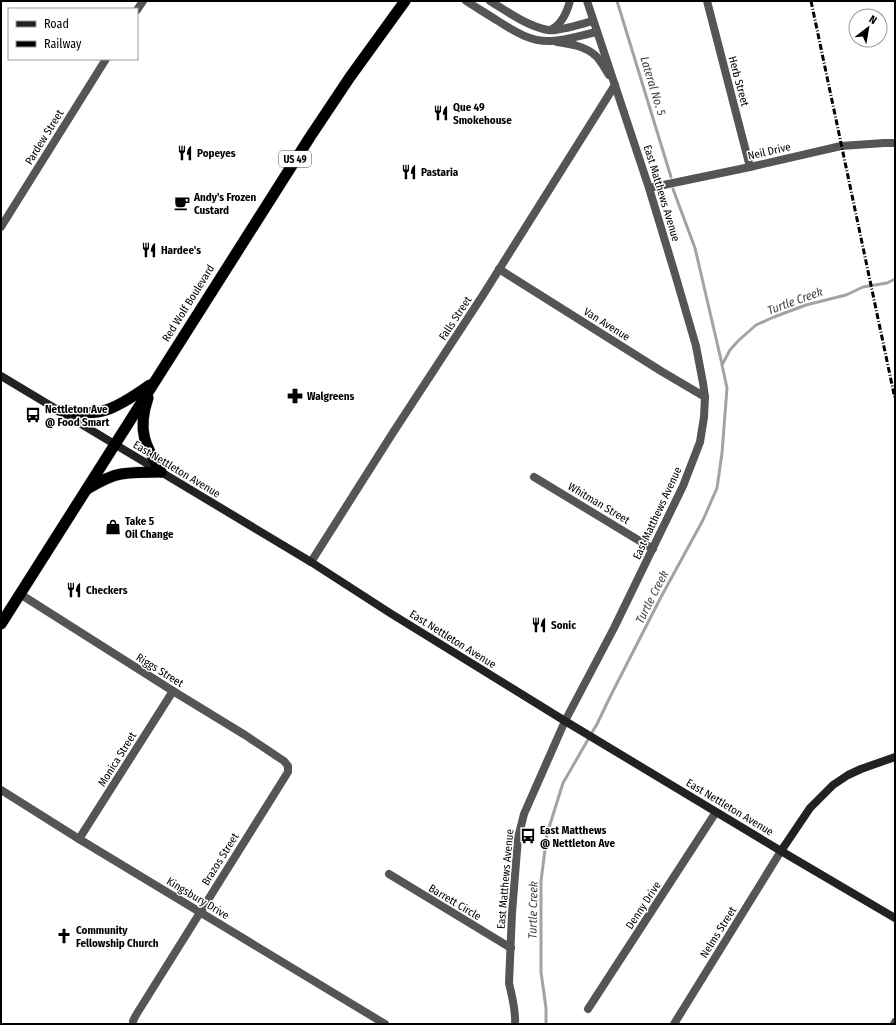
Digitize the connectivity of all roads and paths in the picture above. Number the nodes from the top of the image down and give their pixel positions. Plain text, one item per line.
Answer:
1 (405, 1) edge
2 (466, 1) edge
3 (490, 1) edge
4 (570, 1) edge
5 (587, 1) edge
6 (707, 1) edge
7 (594, 21) junction
8 (549, 31) junction
9 (597, 32) junction
10 (551, 41) junction
11 (105, 60) edge
12 (616, 86) junction
13 (895, 143) edge
14 (750, 167) junction
15 (649, 188) junction
16 (1, 227) edge
17 (499, 269) junction
18 (1, 376) edge
19 (154, 382) junction
20 (705, 397) junction
21 (59, 410) junction
22 (115, 444) junction
23 (162, 472) junction
24 (534, 477) dead end
25 (86, 489) junction
26 (652, 549) junction
27 (311, 562) junction
28 (20, 594) junction
29 (1, 624) edge
30 (173, 691) junction
31 (565, 721) junction
32 (895, 758) edge
33 (288, 766) joint
34 (1, 790) edge
35 (716, 812) junction
36 (79, 839) junction
37 (781, 851) junction
38 (389, 874) dead end
39 (200, 912) junction
40 (895, 918) edge
41 (511, 948) junction
42 (588, 1010) dead end
43 (133, 1024) edge
44 (384, 1024) edge
45 (515, 1024) edge
46 (674, 1024) edge

1 - 19 highway, Red Wolf Boulevard / US 49
2 - 10 street
3 - 8 street
4 - 8 street
5 - 7 street, East Matthews Avenue
6 - 14 street, Herb Street
7 - 8 street
7 - 9 street, East Matthews Avenue
9 - 10 street
9 - 12 street, East Matthews Avenue
10 - 12 street
11 - 16 street, Pardew Street
12 - 15 street, East Matthews Avenue
12 - 17 street, Falls Street
13 - 14 street, Neil Drive
14 - 15 street, Neil Drive
15 - 20 street, East Matthews Avenue
17 - 20 street, Van Avenue
17 - 27 street, Falls Street
18 - 21 main road, East Nettleton Avenue
19 - 21 highway
19 - 22 highway, Red Wolf Boulevard / US 49
19 - 23 highway
20 - 26 street, East Matthews Avenue
21 - 22 main road, East Nettleton Avenue
22 - 23 main road, East Nettleton Avenue
22 - 25 highway, Red Wolf Boulevard / US 49
23 - 25 highway
23 - 27 main road, East Nettleton Avenue
24 - 26 street, Whitman Street
25 - 28 highway, Red Wolf Boulevard / US 49
26 - 31 street, East Matthews Avenue
27 - 31 main road, East Nettleton Avenue
28 - 29 highway, Red Wolf Boulevard / US 49
28 - 30 street, Riggs Street
30 - 33 street, Riggs Street
30 - 36 street, Monica Street
31 - 35 main road, East Nettleton Avenue
31 - 41 street, East Matthews Avenue
32 - 37 main road
33 - 39 street, Brazos Street
34 - 36 street, Kingsbury Drive
35 - 37 main road, East Nettleton Avenue
35 - 42 street, Denny Drive
36 - 39 street, Kingsbury Drive
37 - 40 main road, East Nettleton Avenue
37 - 46 street, Nelms Street
38 - 41 street, Barrett Circle
39 - 43 street, Brazos Street
39 - 44 street, Kingsbury Drive
41 - 45 street, East Matthews Avenue

